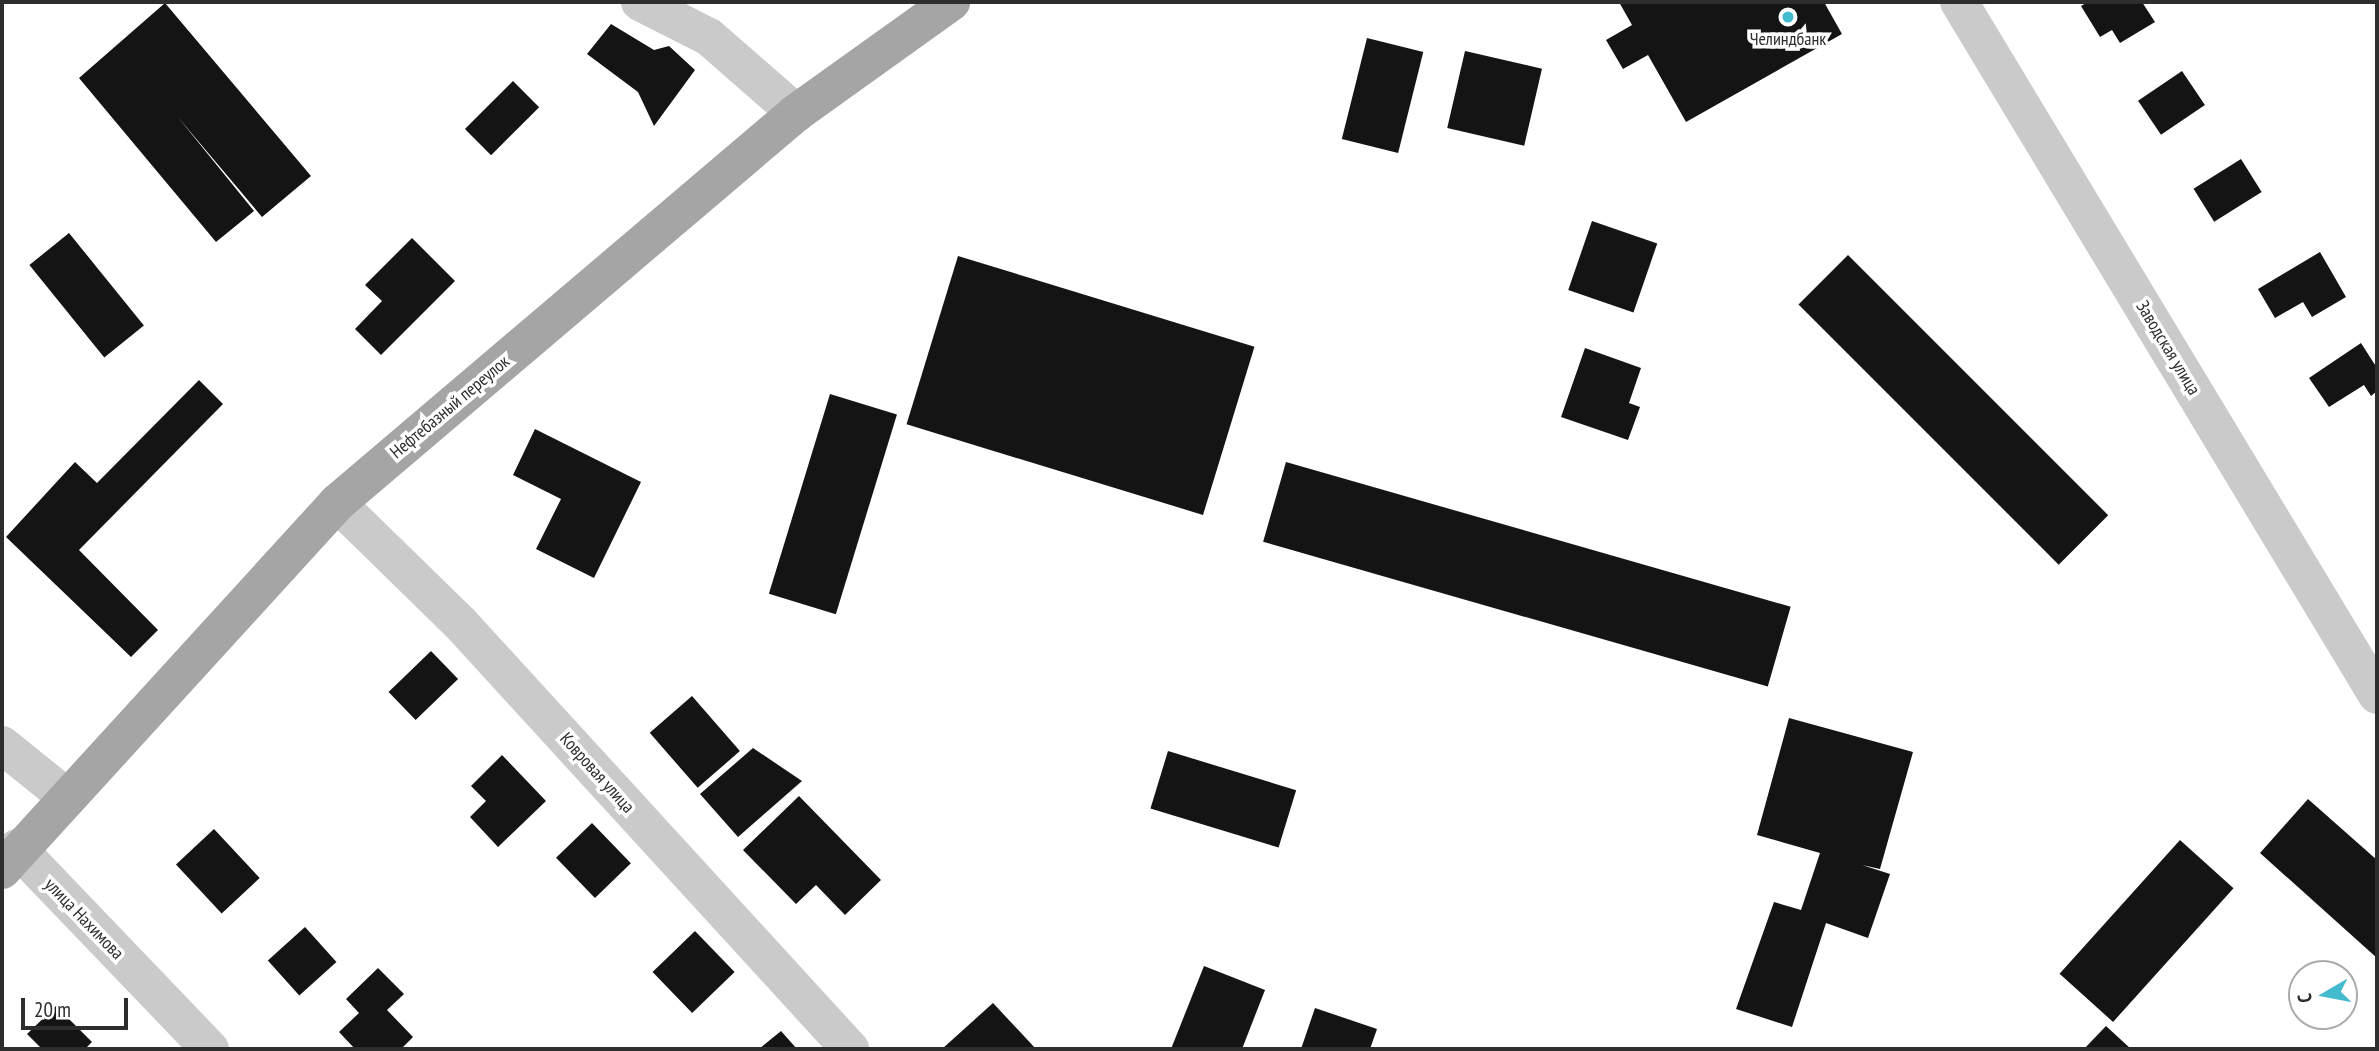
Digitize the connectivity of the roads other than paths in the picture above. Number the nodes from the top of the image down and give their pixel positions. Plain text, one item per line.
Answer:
1 (640, 2) edge
2 (951, 2) edge
3 (1959, 2) edge
4 (796, 113) junction
5 (337, 503) junction
6 (2377, 695) edge
7 (2, 745) edge
8 (64, 795) junction
9 (10, 859) edge
10 (210, 1049) edge
11 (850, 1049) edge

1 - 4 street
2 - 4 main road, Нефтебазный переулок
3 - 6 street, Заводская улица
4 - 5 main road, Нефтебазный переулок
5 - 8 main road, Нефтебазный переулок
5 - 11 street, Ковровая улица
7 - 8 street
8 - 9 main road, Нефтебазный переулок
9 - 10 street, улица Нахимова

